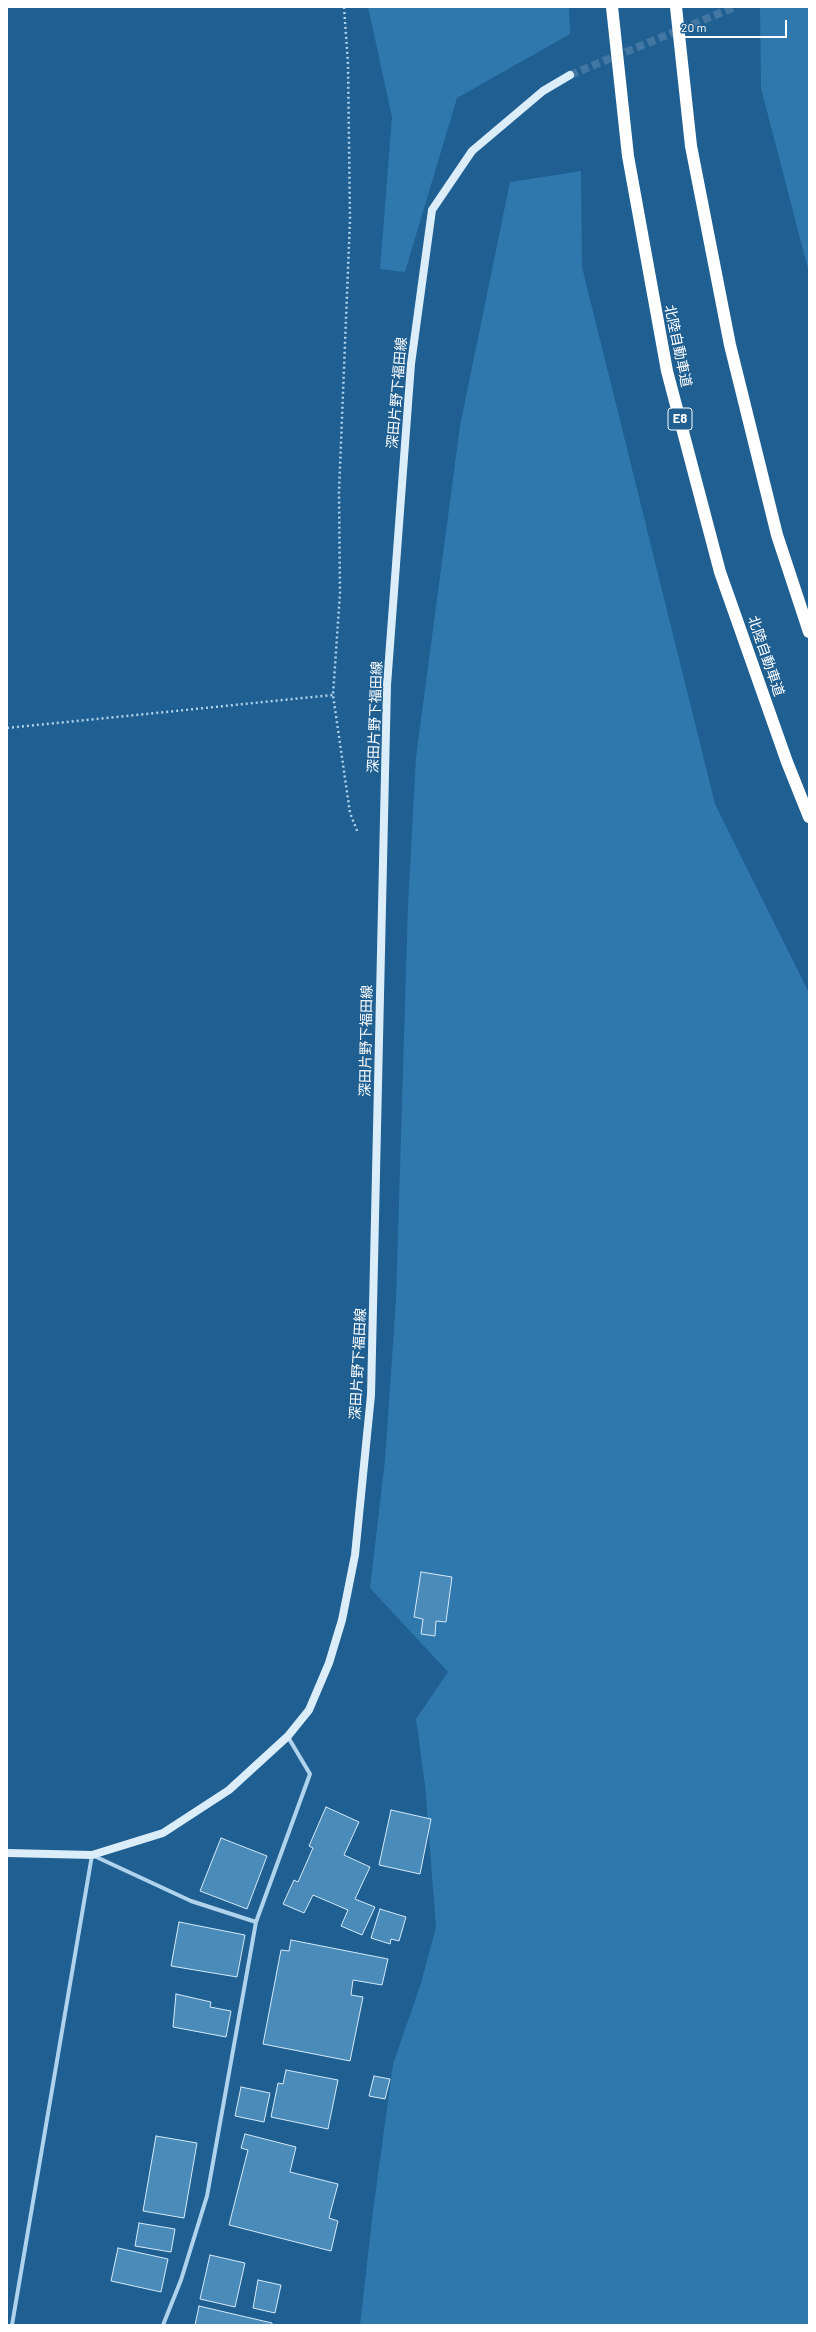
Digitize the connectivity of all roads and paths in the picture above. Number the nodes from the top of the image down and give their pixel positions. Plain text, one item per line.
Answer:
1 (344, 7) edge
2 (612, 7) edge
3 (676, 7) edge
4 (570, 75) tunnel mouth
5 (809, 632) edge
6 (333, 695) junction
7 (7, 728) edge
8 (809, 817) edge
9 (360, 838) dead end
10 (288, 1736) junction
11 (7, 1853) edge
12 (92, 1855) junction
13 (256, 1922) junction
14 (12, 2325) edge
15 (163, 2325) edge

1 - 6 path
2 - 8 highway, 北陸自動車道 / E8
3 - 5 highway
4 - 10 main road, 深田片野下福田線
6 - 7 path
6 - 9 path
10 - 12 main road, 深田片野下福田線
10 - 13 street
11 - 12 main road, 深田片野下福田線
12 - 13 street
12 - 14 street
13 - 15 street

